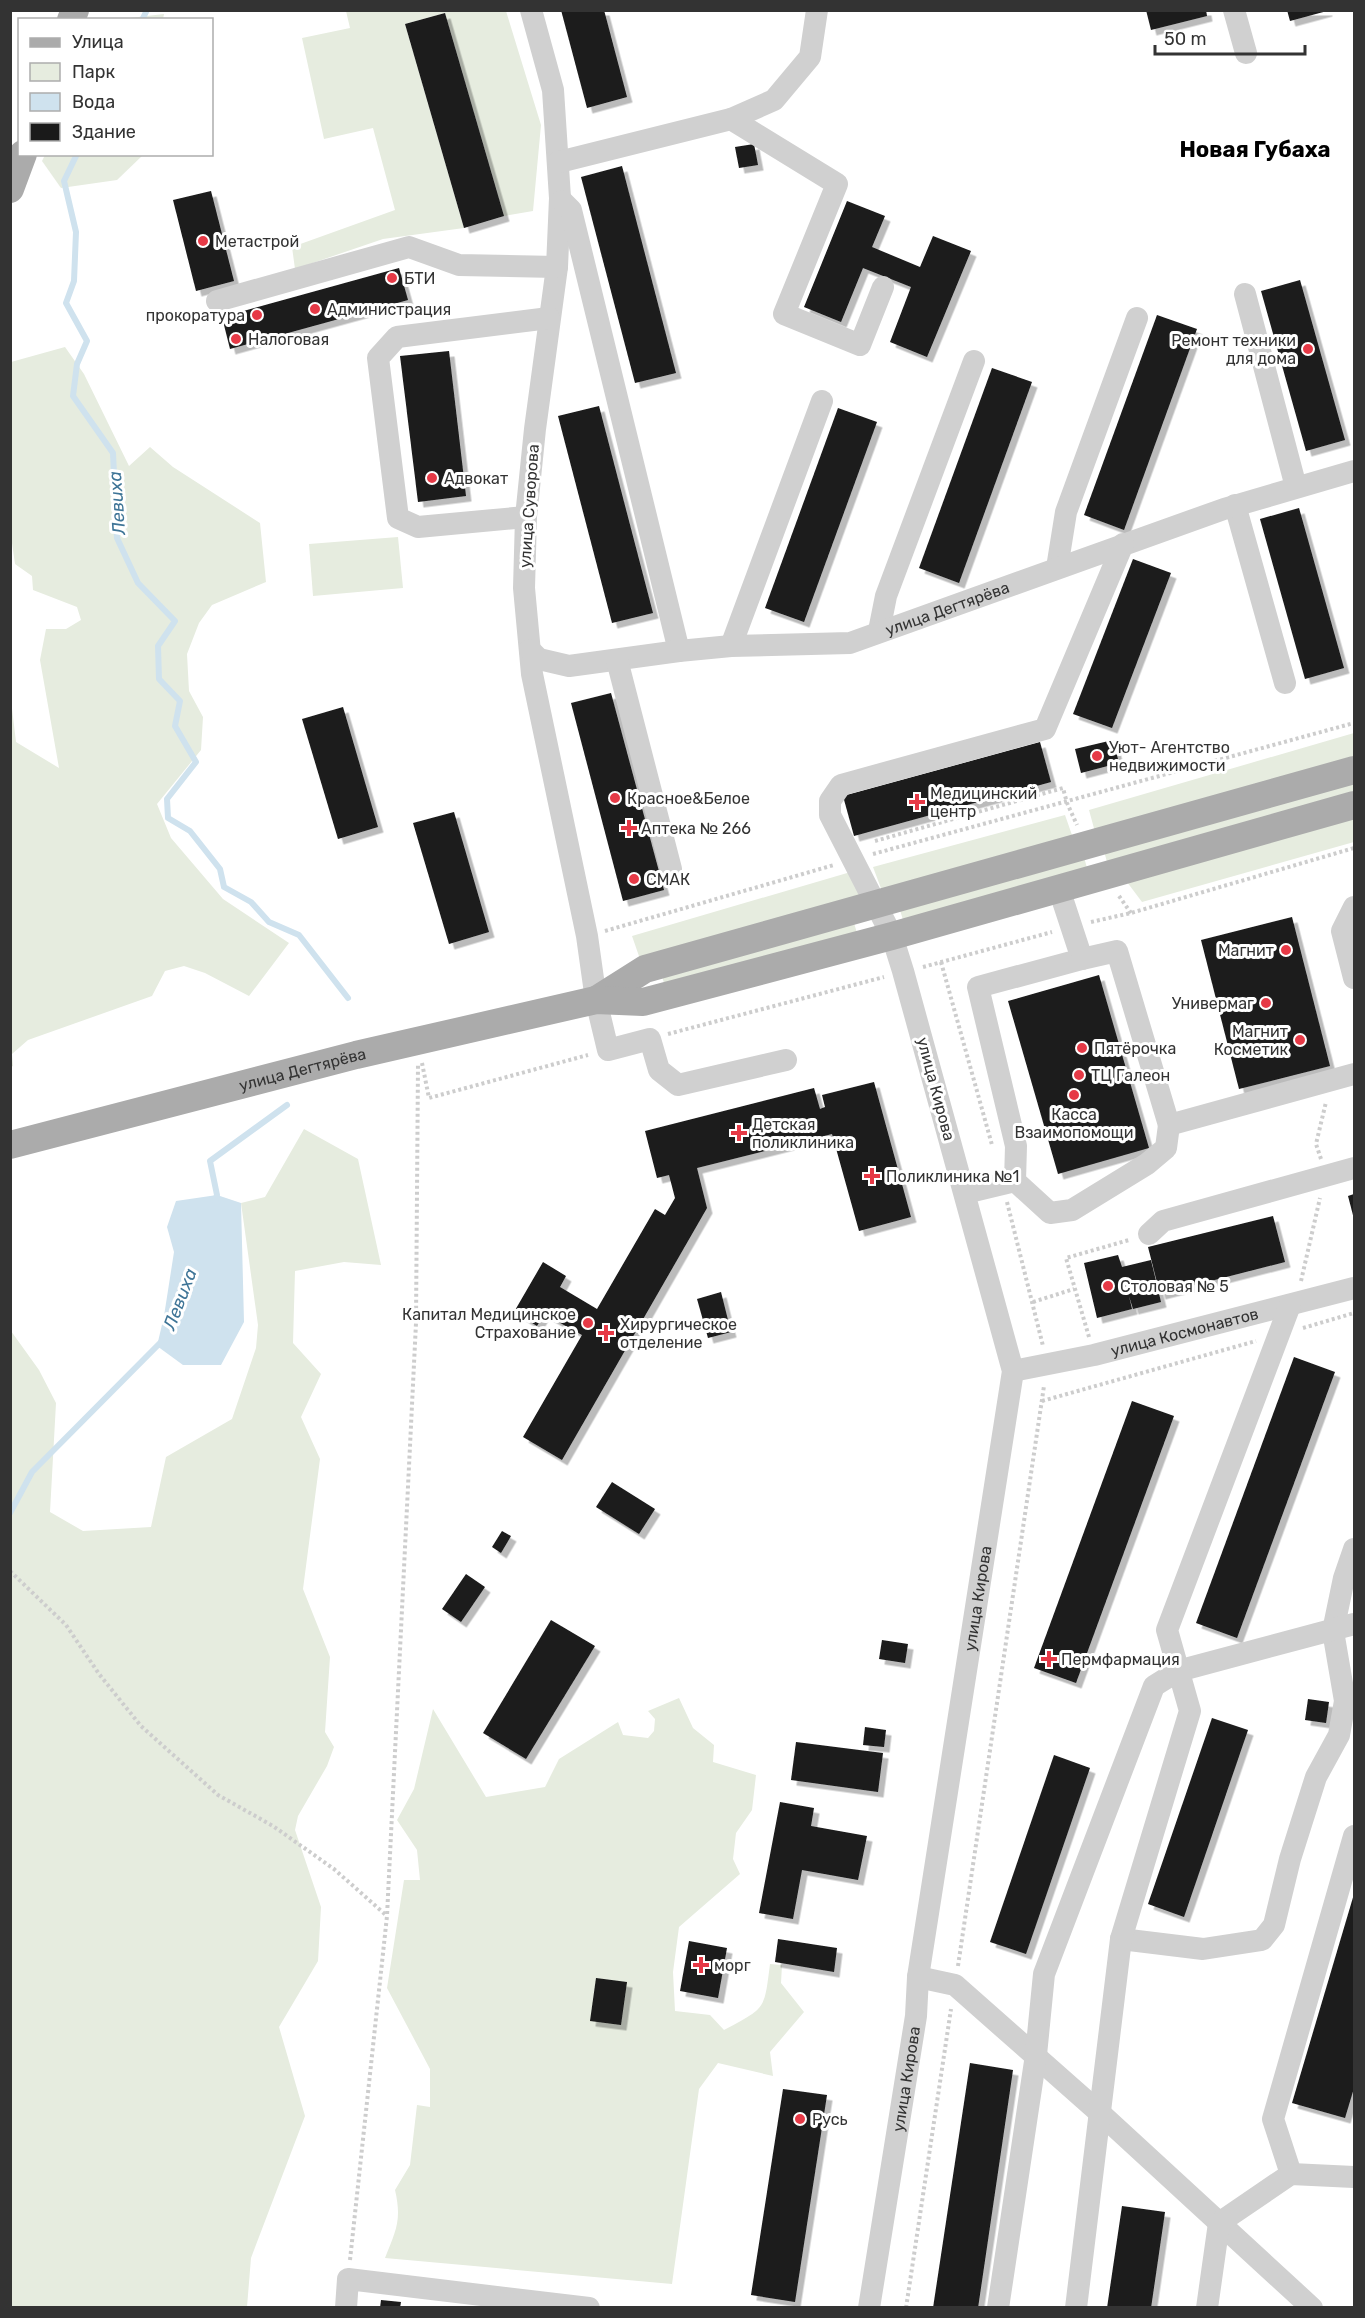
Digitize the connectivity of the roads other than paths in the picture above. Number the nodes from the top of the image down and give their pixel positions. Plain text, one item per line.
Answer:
1 (531, 10) edge
2 (817, 10) edge
3 (1234, 10) edge
4 (1246, 53) dead end
5 (731, 119) junction
6 (22, 156) edge
7 (559, 162) junction
8 (10, 189) edge
9 (560, 198) junction
10 (557, 267) junction
11 (883, 287) dead end
12 (1245, 294) dead end
13 (217, 301) dead end
14 (549, 318) junction
15 (1137, 318) dead end
16 (974, 361) dead end
17 (822, 401) dead end
18 (1354, 471) edge
19 (1296, 487) junction
20 (1235, 505) junction
21 (526, 517) junction
22 (1123, 544) junction
23 (1057, 568) junction
24 (879, 631) junction
25 (731, 646) junction
26 (530, 650) junction
27 (680, 651) junction
28 (617, 660) junction
29 (1285, 683) dead end
30 (1354, 770) edge
31 (1354, 805) edge
32 (671, 869) dead end
33 (1059, 889) junction
34 (876, 904) junction
35 (1354, 907) edge
36 (892, 936) junction
37 (1082, 959) junction
38 (1354, 978) edge
39 (596, 1000) junction
40 (786, 1060) dead end
41 (1354, 1074) edge
42 (1169, 1125) junction
43 (10, 1145) edge
44 (1354, 1168) edge
45 (1009, 1182) junction
46 (965, 1193) junction
47 (1149, 1234) dead end
48 (1354, 1288) edge
49 (1290, 1305) junction
50 (1013, 1371) junction
51 (1354, 1549) edge
52 (1354, 1624) edge
53 (1333, 1631) junction
54 (1178, 1671) junction
55 (1354, 1836) edge
56 (1121, 1939) junction
57 (918, 1977) junction
58 (1036, 2055) junction
59 (1101, 2114) junction
60 (1291, 2174) junction
61 (1354, 2177) edge
62 (1219, 2223) junction
63 (346, 2307) edge
64 (589, 2307) edge
65 (869, 2307) edge
66 (998, 2307) edge
67 (1076, 2307) edge
68 (1207, 2307) edge
69 (1312, 2307) edge

1 - 7 street, улица Суворова
2 - 5 street
3 - 4 street
5 - 7 street
5 - 11 street
6 - 8 main road
7 - 9 street, улица Суворова
9 - 10 street, улица Суворова
9 - 27 street
10 - 13 street
10 - 14 street, улица Суворова
12 - 19 street
14 - 21 street, улица Суворова
14 - 21 street
15 - 23 street
16 - 24 street
17 - 25 street
18 - 19 street, улица Дегтярёва
19 - 20 street, улица Дегтярёва
20 - 22 street, улица Дегтярёва
20 - 29 street
21 - 26 street, улица Суворова
22 - 23 street, улица Дегтярёва
22 - 34 street, улица Кирова
23 - 24 street, улица Дегтярёва
24 - 25 street, улица Дегтярёва
25 - 27 street, улица Дегтярёва
26 - 28 street, улица Дегтярёва
26 - 39 street, улица Суворова
27 - 28 street, улица Дегтярёва
28 - 32 street
30 - 34 main road, улица Дегтярёва
31 - 33 main road, улица Дегтярёва
33 - 36 main road, улица Дегтярёва
33 - 37 street
34 - 36 street, улица Кирова
34 - 39 main road, улица Дегтярёва
35 - 38 street
36 - 39 main road, улица Дегтярёва
36 - 46 street, улица Кирова
37 - 42 street
37 - 45 street
39 - 40 street, улица Суворова
39 - 43 main road, улица Дегтярёва
41 - 42 street
42 - 45 street
44 - 47 street
45 - 46 street
46 - 50 street, улица Кирова
48 - 49 street, улица Космонавтов
49 - 50 street, улица Космонавтов
49 - 54 street
50 - 57 street, улица Кирова
51 - 53 street
52 - 53 street
53 - 54 street
53 - 56 street
54 - 56 street
54 - 58 street
55 - 60 street
56 - 59 street
57 - 58 street
57 - 65 street, улица Кирова
58 - 59 street
58 - 66 street
59 - 62 street
59 - 67 street
60 - 61 street
60 - 62 street
62 - 68 street
62 - 69 street
63 - 64 street

